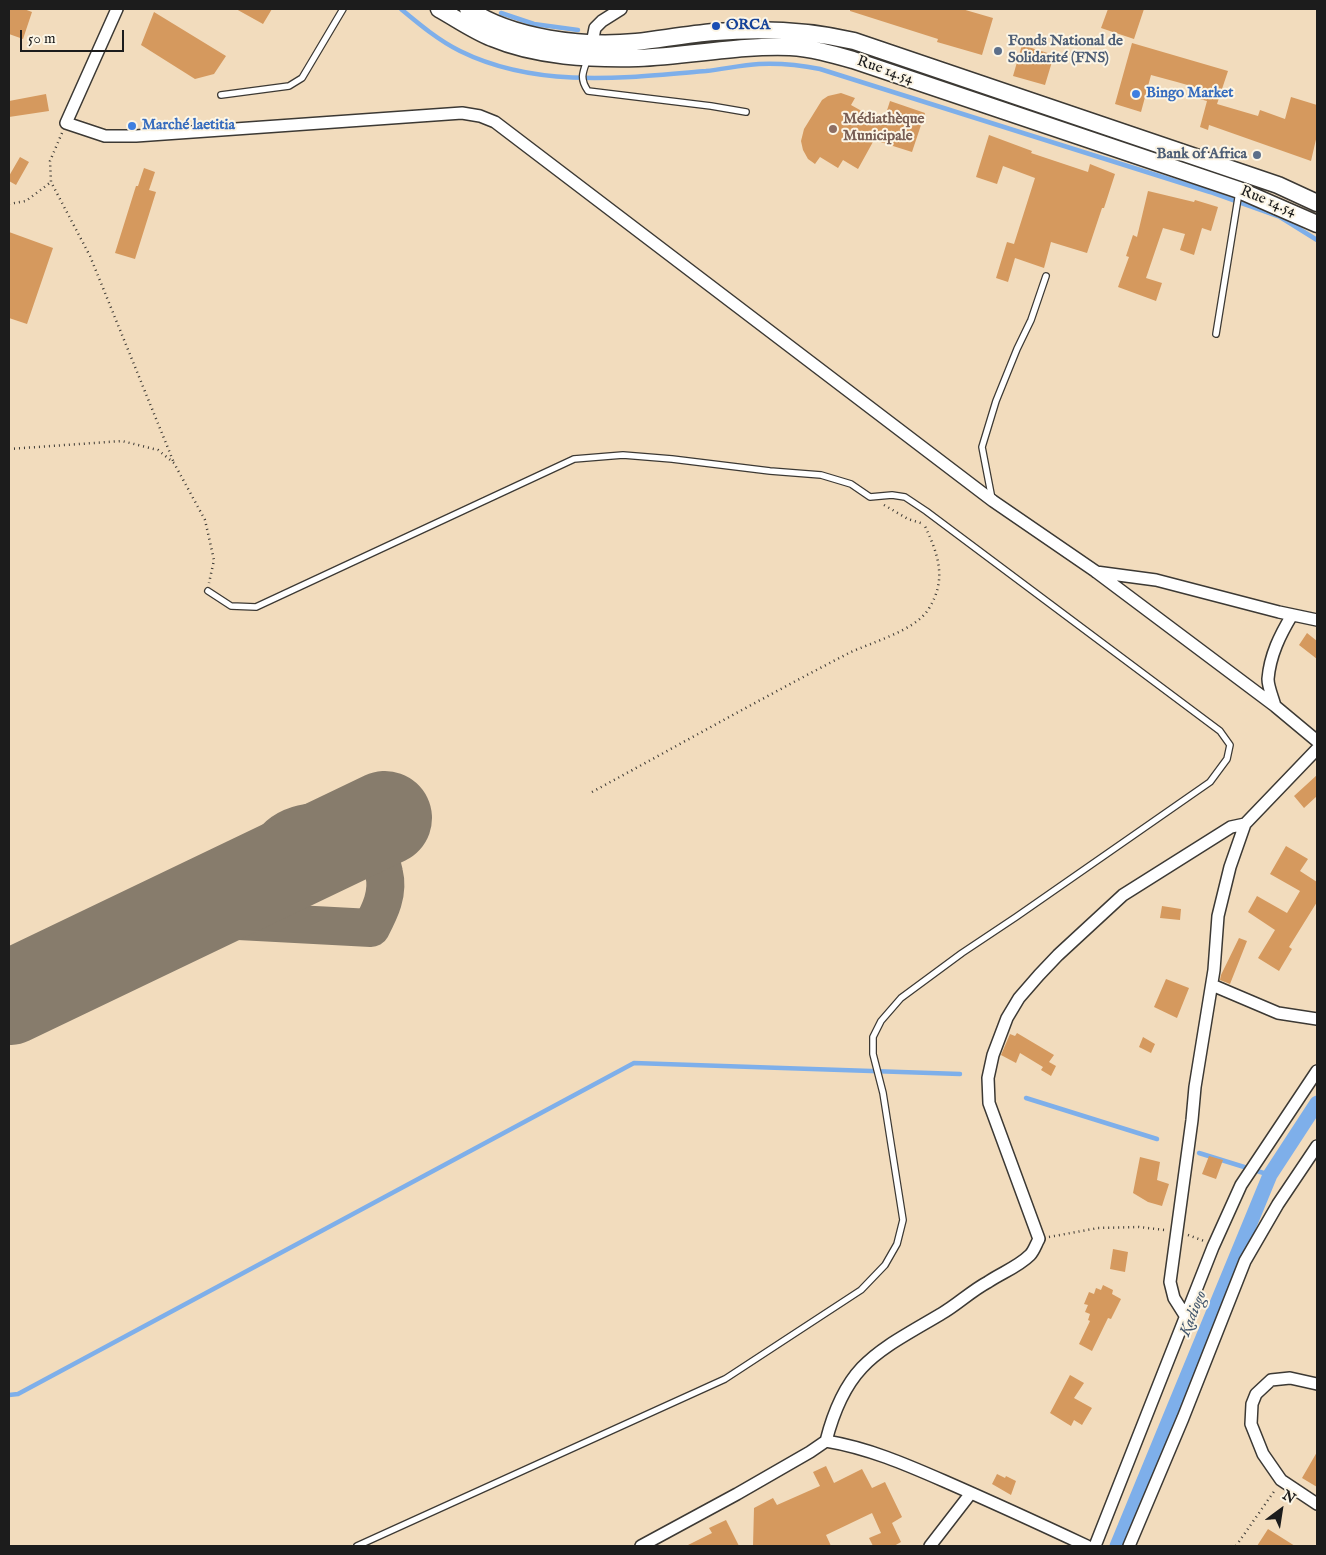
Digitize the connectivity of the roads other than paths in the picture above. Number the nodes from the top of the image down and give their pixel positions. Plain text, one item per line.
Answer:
1 (117, 9) edge
2 (343, 9) edge
3 (440, 9) edge
4 (468, 9) edge
5 (483, 9) edge
6 (621, 9) edge
7 (504, 26) junction
8 (591, 50) junction
9 (221, 96) dead end
10 (746, 112) dead end
11 (1239, 190) junction
12 (1317, 203) edge
13 (1317, 224) edge
14 (1046, 276) dead end
15 (1216, 334) dead end
16 (993, 501) junction
17 (1095, 571) junction
18 (208, 591) road end
19 (1292, 615) junction
20 (1317, 620) edge
21 (1275, 706) junction
22 (1317, 741) edge
23 (1317, 749) edge
24 (1245, 824) junction
25 (1212, 985) junction
26 (1317, 1019) edge
27 (1317, 1071) edge
28 (1317, 1146) edge
29 (1186, 1317) junction
30 (1317, 1384) edge
31 (826, 1441) junction
32 (971, 1493) junction
33 (1317, 1504) edge
34 (357, 1546) edge
35 (641, 1546) edge
36 (930, 1546) edge
37 (1087, 1546) edge
38 (1095, 1546) edge
39 (1129, 1546) edge

1 - 16 street
2 - 9 lane
3 - 8 main road, Rue 14.54
4 - 7 main road, Rue 14.54
5 - 7 main road
6 - 8 street
7 - 8 main road, Rue 14.54
8 - 10 lane
8 - 11 main road, Rue 14.54
8 - 12 main road, Rue 14.54
11 - 13 main road, Rue 14.54
11 - 15 lane
14 - 16 lane
16 - 17 street
17 - 19 street
17 - 21 street
18 - 34 lane
19 - 20 street
19 - 21 street
21 - 22 street
23 - 24 street
24 - 25 street
24 - 31 street
25 - 26 street
25 - 29 street
27 - 29 street
28 - 39 street
29 - 38 street
30 - 33 street
31 - 32 street
31 - 35 street
32 - 36 street
32 - 37 street

